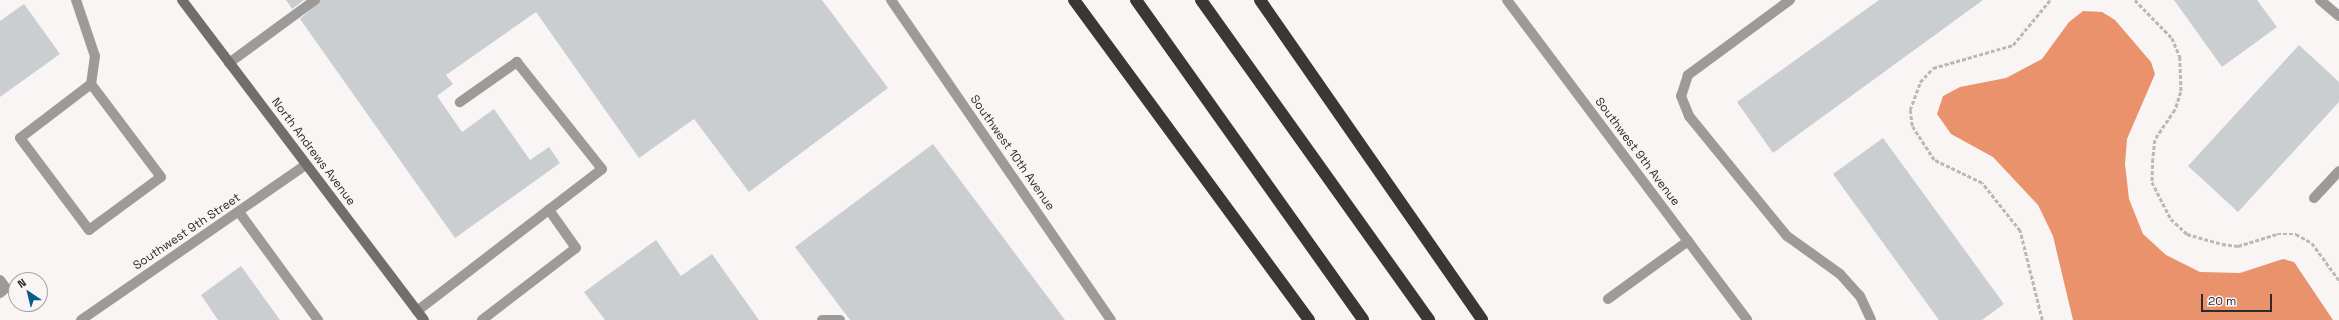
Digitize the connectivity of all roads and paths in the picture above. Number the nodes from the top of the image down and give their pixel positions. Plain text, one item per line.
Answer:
1 (76, 0) edge
2 (182, 0) edge
3 (315, 0) edge
4 (891, 0) edge
5 (1074, 0) edge
6 (1136, 0) edge
7 (1201, 0) edge
8 (1260, 0) edge
9 (1507, 0) edge
10 (1790, 0) edge
11 (2050, 0) edge
12 (2135, 0) edge
13 (2320, 0) edge
14 (2339, 16) edge
15 (229, 63) junction
16 (91, 84) junction
17 (460, 102) dead end
18 (306, 165) junction
19 (2339, 171) edge
20 (2314, 198) dead end
21 (549, 210) junction
22 (238, 212) junction
23 (1688, 241) junction
24 (0, 280) edge
25 (2339, 280) edge
26 (0, 293) edge
27 (1608, 299) dead end
28 (417, 311) junction
29 (81, 320) edge
30 (318, 320) edge
31 (424, 320) edge
32 (482, 320) edge
33 (822, 320) edge
34 (840, 320) edge
35 (1111, 320) edge
36 (1309, 320) edge
37 (1364, 320) edge
38 (1429, 320) edge
39 (1482, 320) edge
40 (1747, 320) edge
41 (1871, 320) edge
42 (2042, 320) edge

1 - 16 street
2 - 15 main road, North Andrews Avenue
3 - 15 street
4 - 35 street, Southwest 10th Avenue
5 - 36 highway
6 - 37 highway
7 - 38 highway
8 - 39 highway
9 - 23 street, Southwest 9th Avenue
10 - 41 street
11 - 42 path
12 - 25 path
13 - 14 street
15 - 18 main road, North Andrews Avenue
16 - 16 street
17 - 21 street
18 - 22 street, Southwest 9th Street
18 - 28 main road, North Andrews Avenue
19 - 20 street
21 - 28 street
21 - 32 street
22 - 29 street, Southwest 9th Street
22 - 30 street
23 - 27 street
23 - 40 street, Southwest 9th Avenue
24 - 26 street
28 - 31 main road, North Andrews Avenue
33 - 34 street

